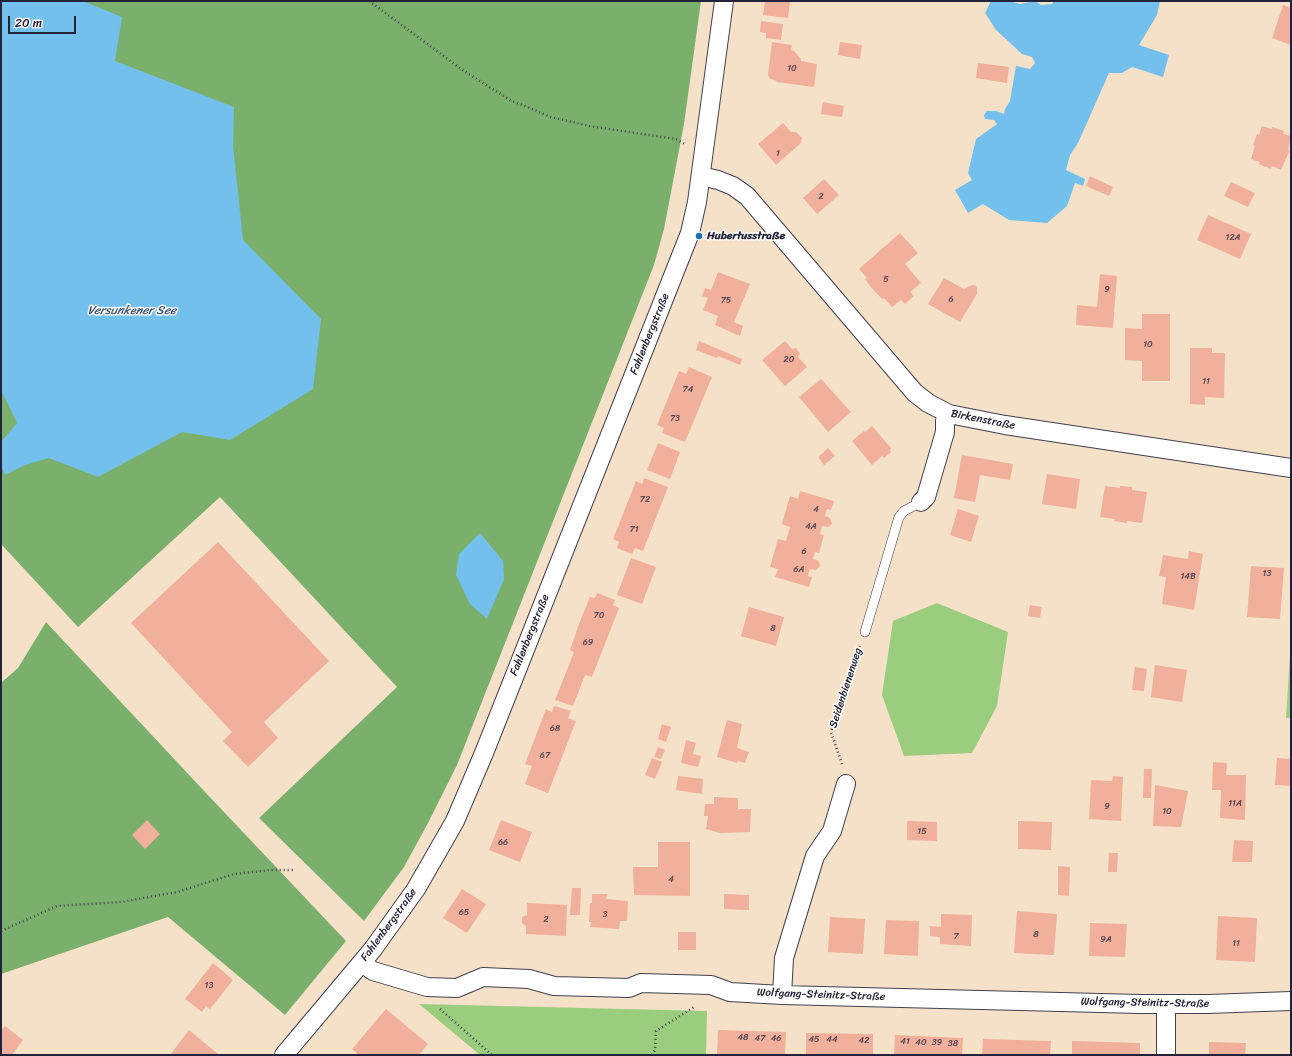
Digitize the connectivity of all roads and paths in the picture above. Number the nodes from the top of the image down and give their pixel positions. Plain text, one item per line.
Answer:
1 (369, 1) edge
2 (724, 1) edge
3 (703, 156) junction
4 (701, 176) junction
5 (949, 414) junction
6 (1291, 468) edge
7 (920, 502) joint
8 (865, 632) joint
9 (846, 784) joint
10 (292, 870) dead end
11 (1, 931) edge
12 (362, 963) junction
13 (427, 987) junction
14 (782, 995) junction
15 (1291, 1001) edge
16 (1166, 1004) junction
17 (694, 1007) dead end
18 (285, 1054) edge
19 (492, 1055) edge
20 (652, 1055) edge
21 (1166, 1055) edge

1 - 3 path
2 - 3 street
3 - 4 street
4 - 5 street, Birkenstraße
4 - 12 street, Fahlenbergstraße
5 - 6 street, Birkenstraße
5 - 7 street
7 - 8 lane
8 - 9 path, Seidenbienenweg
9 - 14 street
10 - 11 path
12 - 13 street, Wolfgang-Steinitz-Straße
12 - 18 street, Fahlenbergstraße
13 - 14 street, Wolfgang-Steinitz-Straße
13 - 19 path
14 - 16 street, Wolfgang-Steinitz-Straße
15 - 16 street, Wolfgang-Steinitz-Straße
16 - 21 street
17 - 20 path

